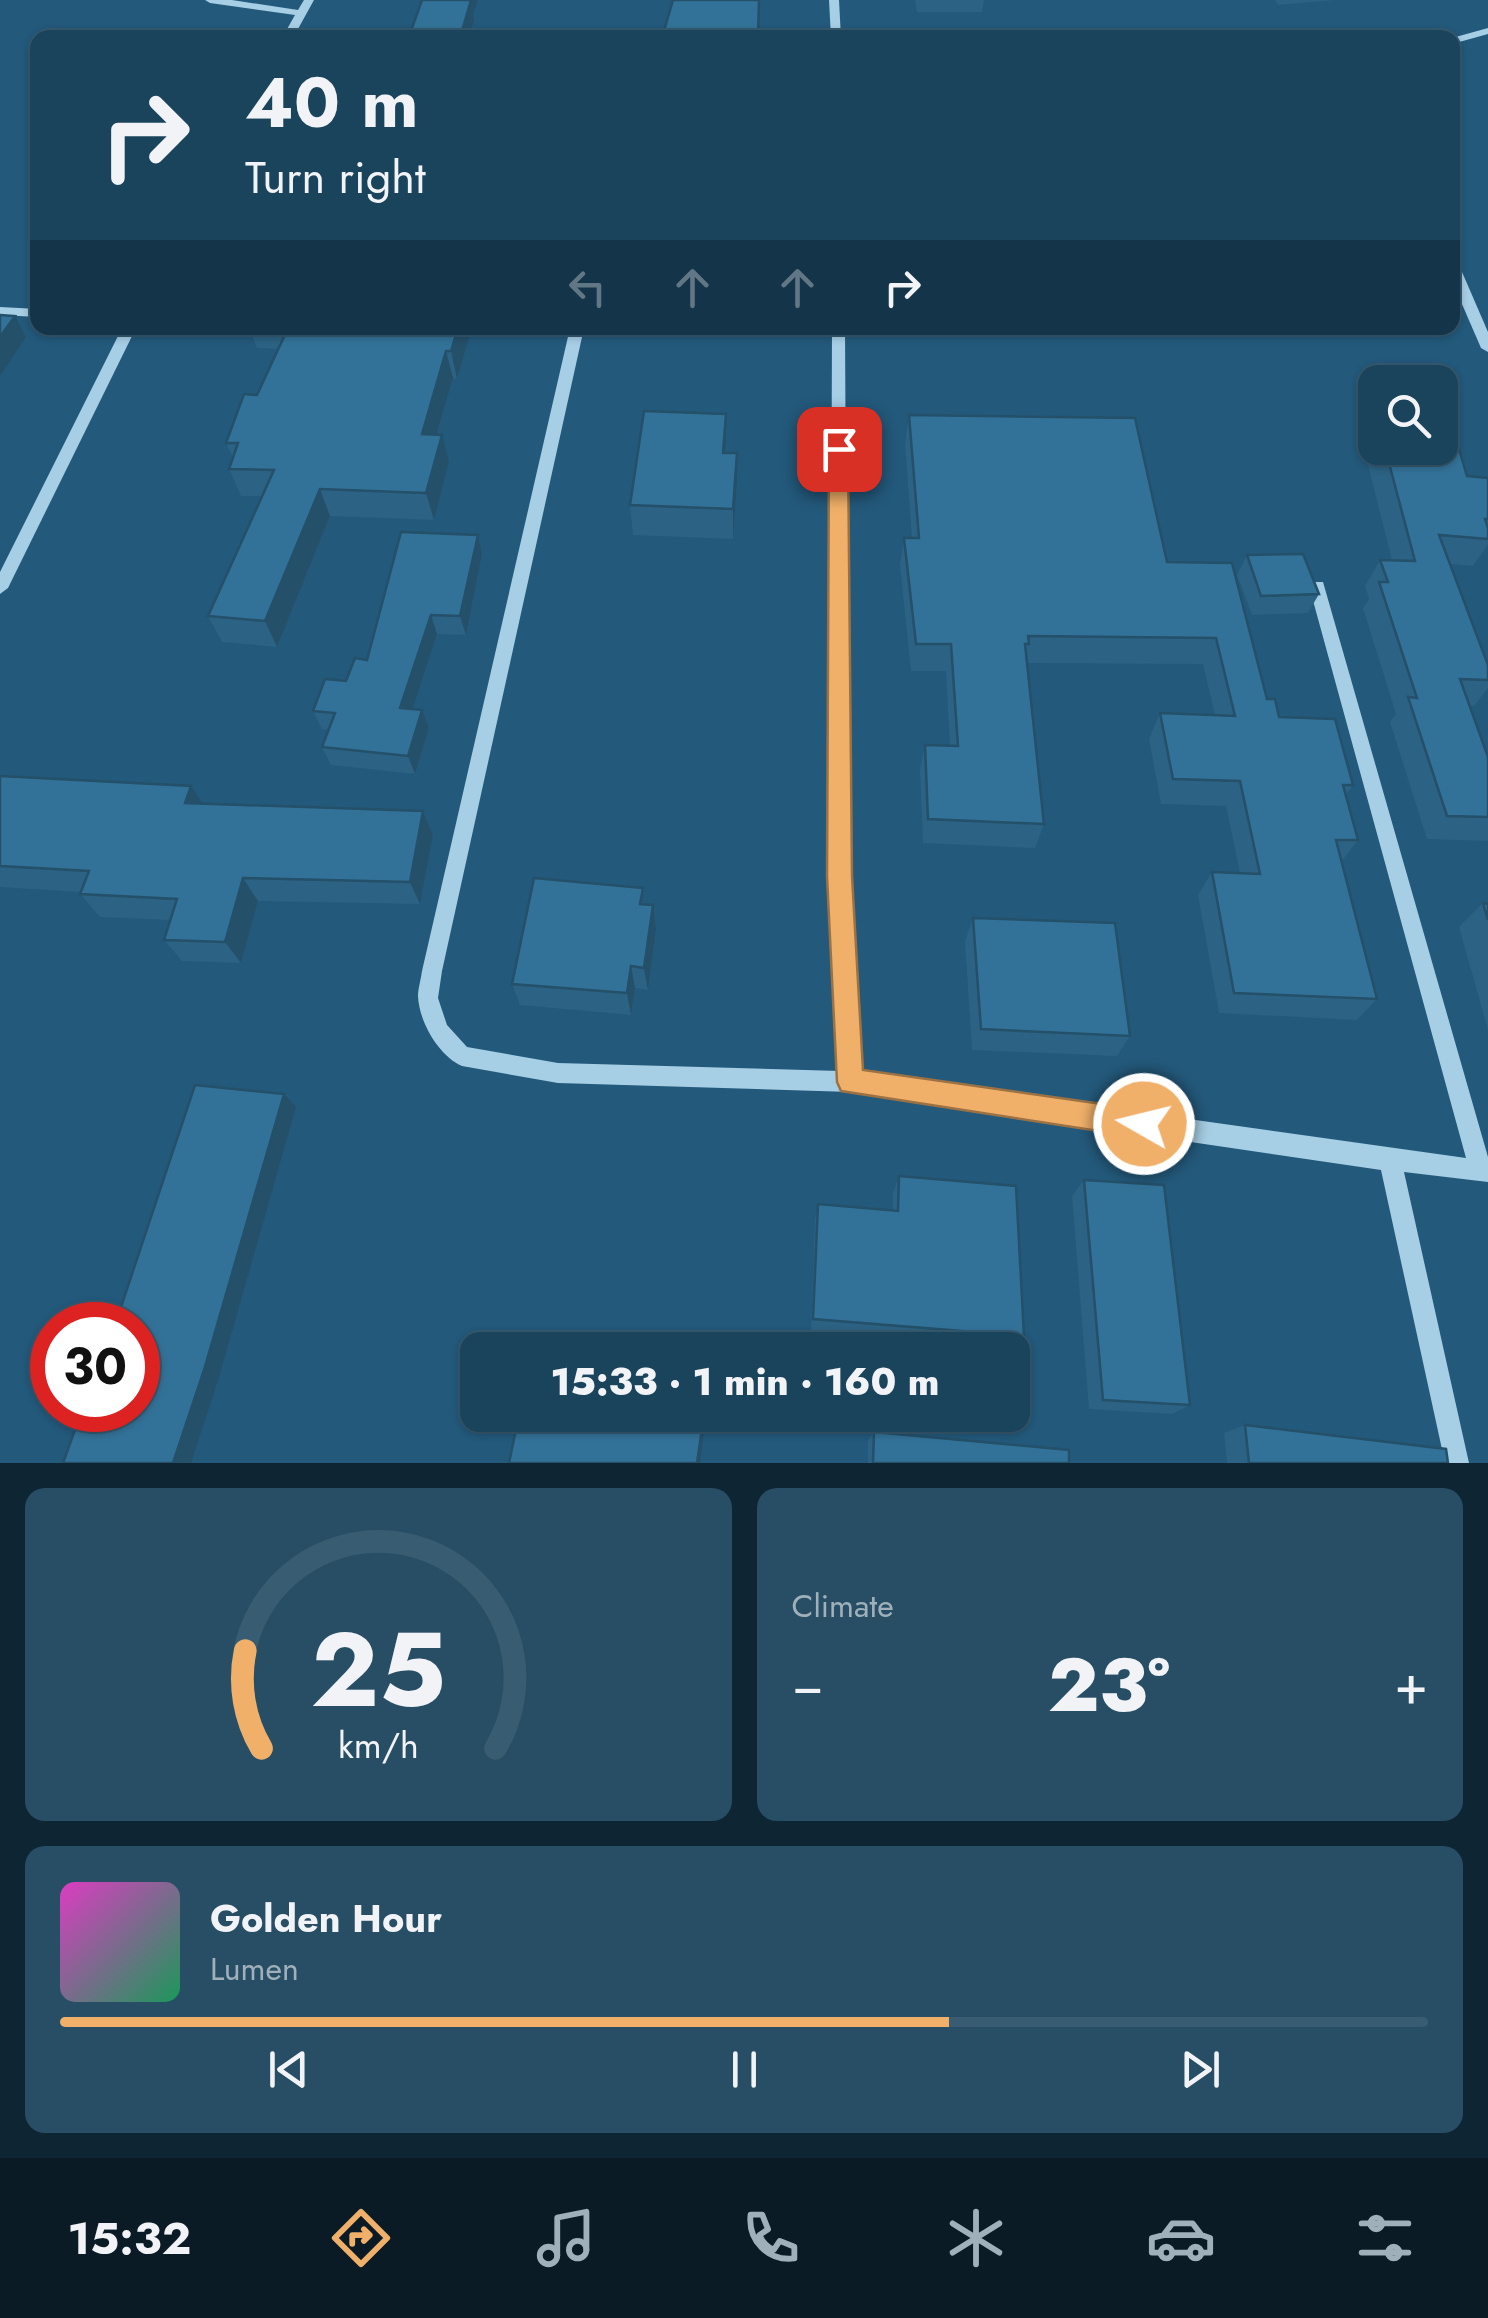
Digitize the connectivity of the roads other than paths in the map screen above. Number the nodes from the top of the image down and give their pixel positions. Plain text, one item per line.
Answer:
1 (210, 0) edge
2 (309, 0) edge
3 (834, 0) edge
4 (300, 14) junction
5 (291, 30) edge
6 (836, 30) edge
7 (1488, 31) edge
8 (1460, 39) edge
9 (1460, 283) edge
10 (0, 311) edge
11 (30, 313) edge
12 (126, 335) edge
13 (575, 335) edge
14 (839, 335) edge
15 (1488, 348) edge
16 (1318, 586) edge
17 (0, 588) edge
18 (850, 1082) junction
19 (1390, 1160) junction
20 (1485, 1171) edge
21 (1457, 1463) edge

1 - 4 street
2 - 4 street
3 - 6 street
4 - 5 street
7 - 8 street
9 - 15 street
10 - 11 street
12 - 17 street
13 - 18 street
14 - 18 street
16 - 20 street
18 - 19 street
19 - 20 street
19 - 21 street

